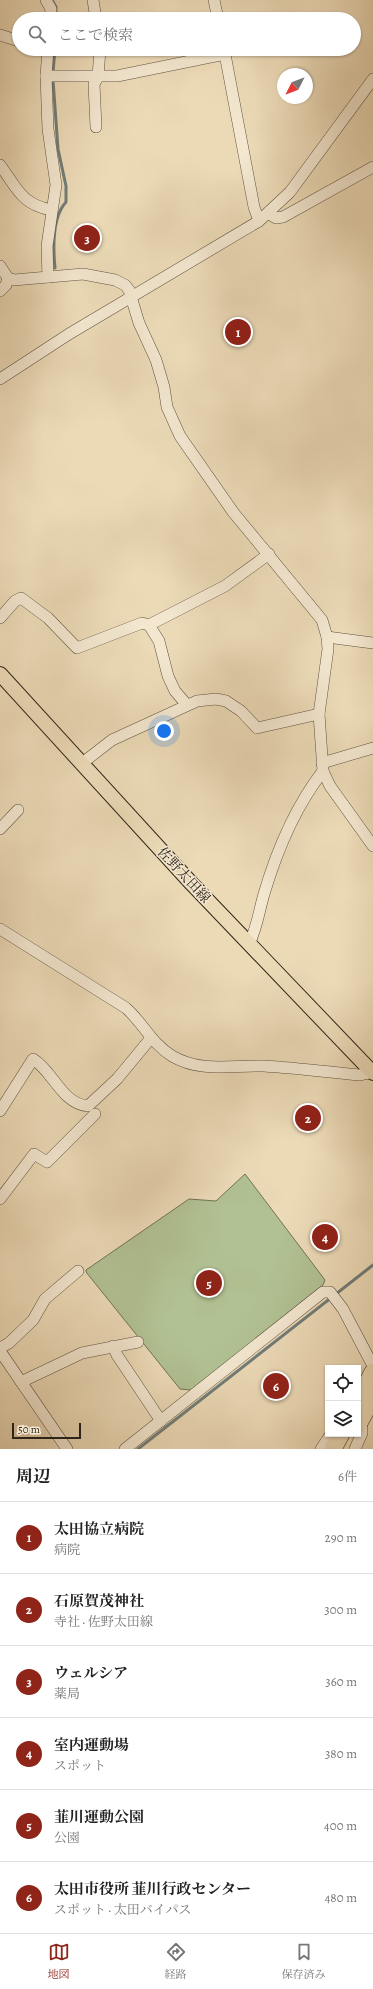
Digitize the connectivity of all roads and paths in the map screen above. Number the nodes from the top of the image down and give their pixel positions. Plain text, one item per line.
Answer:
1 (46, 0) edge
2 (93, 0) edge
3 (214, 0) edge
4 (51, 12) edge
5 (95, 12) edge
6 (217, 12) edge
7 (0, 35) edge
8 (12, 39) edge
9 (46, 56) edge
10 (100, 56) edge
11 (207, 56) edge
12 (226, 56) edge
13 (46, 76) junction
14 (98, 77) junction
15 (373, 78) edge
16 (96, 128) dead end
17 (0, 165) edge
18 (373, 167) edge
19 (51, 210) junction
20 (269, 214) junction
21 (259, 221) junction
22 (0, 266) edge
23 (48, 277) junction
24 (8, 278) junction
25 (0, 291) edge
26 (131, 297) junction
27 (0, 378) edge
28 (269, 554) junction
29 (0, 618) edge
30 (149, 626) junction
31 (327, 636) junction
32 (373, 643) edge
33 (0, 674) edge
34 (187, 705) junction
35 (319, 714) junction
36 (373, 748) edge
37 (81, 764) junction
38 (322, 767) junction
39 (18, 810) dead end
40 (0, 829) edge
41 (373, 846) edge
42 (0, 929) edge
43 (249, 944) junction
44 (151, 1038) junction
45 (373, 1072) edge
46 (0, 1111) edge
47 (95, 1114) dead end
48 (0, 1199) edge
49 (78, 1271) dead end
50 (138, 1342) dead end
51 (113, 1346) junction
52 (0, 1348) edge
53 (0, 1351) edge
54 (373, 1366) edge
55 (373, 1372) edge
56 (21, 1382) junction
57 (361, 1395) edge
58 (373, 1397) edge
59 (361, 1419) edge
60 (161, 1420) junction
61 (329, 1437) edge
62 (339, 1437) edge
63 (351, 1437) edge
64 (360, 1437) edge
65 (67, 1449) edge
66 (125, 1449) edge
67 (321, 1449) edge
68 (333, 1449) edge
69 (345, 1449) edge
70 (355, 1449) edge

1 - 4 street
2 - 5 street
3 - 6 street
7 - 8 street
9 - 13 street
10 - 14 street
11 - 14 street
12 - 21 street
13 - 14 street
13 - 19 street
14 - 16 street
15 - 20 street
17 - 19 street
18 - 20 street
19 - 23 street
20 - 21 street
21 - 26 street
22 - 24 street
23 - 24 street
23 - 26 street
24 - 25 street
26 - 27 street
26 - 28 street
28 - 30 street
28 - 31 street
29 - 30 street
30 - 34 street
31 - 32 street
31 - 35 street
33 - 37 main road, 佐野太田線
34 - 35 street
34 - 37 street
35 - 38 street
36 - 38 street
37 - 43 main road, 佐野太田線
38 - 41 street
38 - 43 street
39 - 40 street
42 - 44 street
43 - 45 main road, 佐野太田線
44 - 45 street
44 - 46 street
47 - 48 street
49 - 52 street
50 - 51 street
51 - 56 street
51 - 60 street
53 - 56 street
54 - 60 street
55 - 57 highway
56 - 65 street
58 - 59 highway
60 - 66 street
61 - 67 street
62 - 68 highway
63 - 69 highway
64 - 70 street

